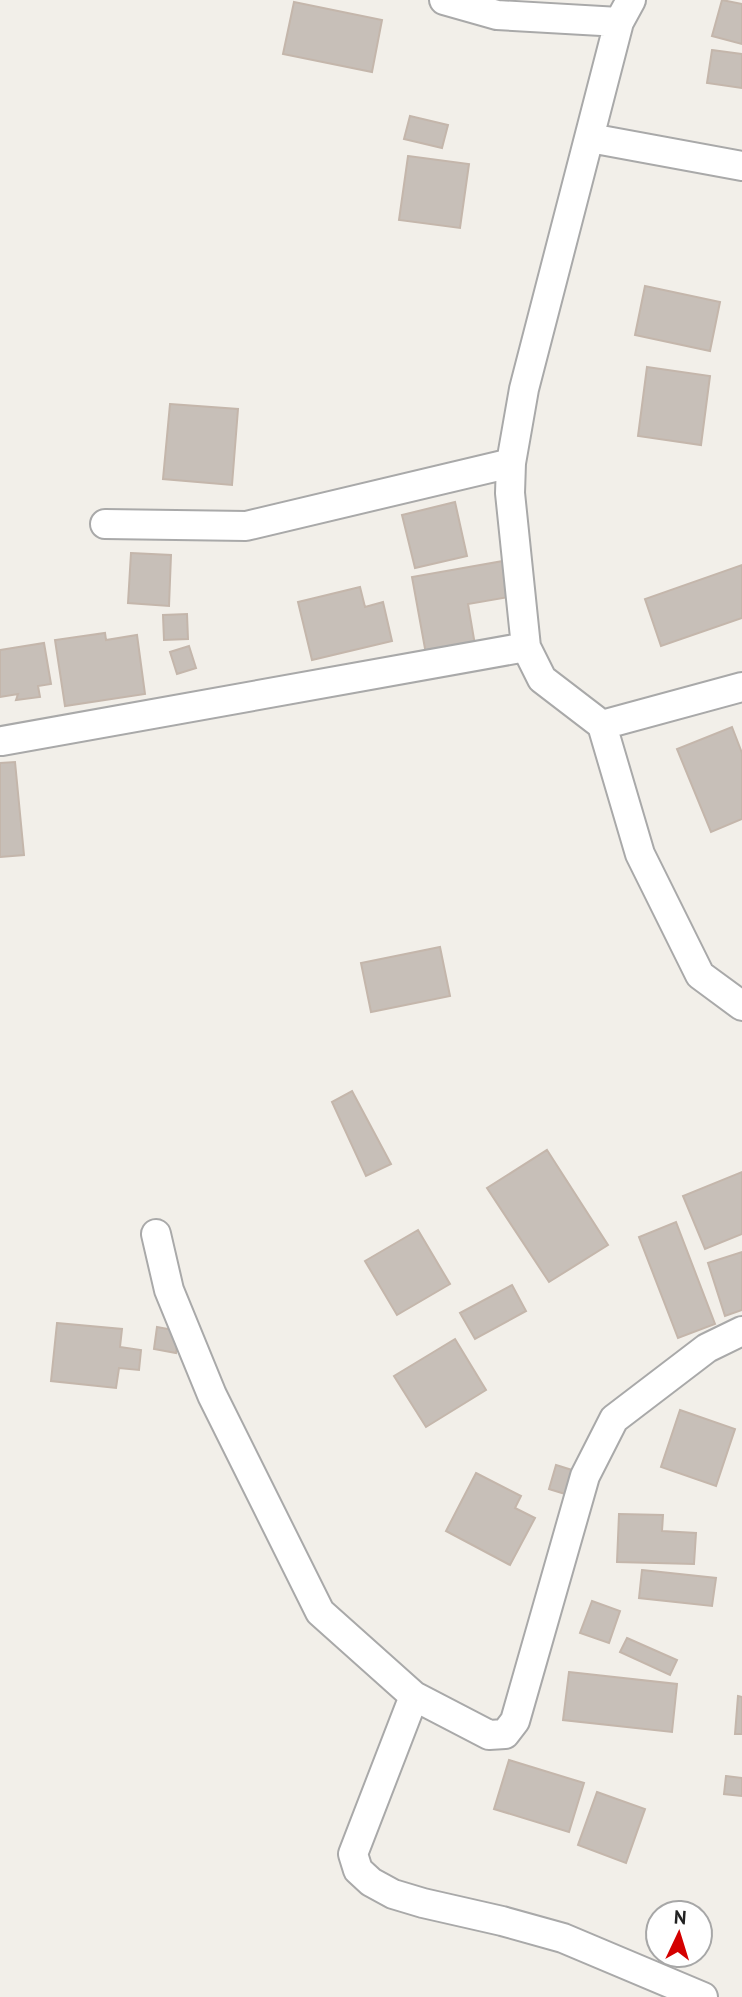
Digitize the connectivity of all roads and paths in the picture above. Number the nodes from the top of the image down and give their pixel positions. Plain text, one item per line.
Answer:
1 (444, 0) edge
2 (625, 11) edge
3 (590, 138) junction
4 (742, 166) edge
5 (512, 463) junction
6 (105, 524) dead end
7 (526, 647) junction
8 (742, 687) edge
9 (602, 725) junction
10 (2, 741) dead end
11 (742, 1006) edge
12 (156, 1234) dead end
13 (742, 1331) edge
14 (414, 1696) junction
15 (703, 1997) edge

1 - 2 street
2 - 3 street
3 - 4 street
3 - 5 street
5 - 6 street
5 - 7 street
7 - 9 street
7 - 10 street
8 - 9 street
9 - 11 street
12 - 14 street
13 - 14 street
14 - 15 street

